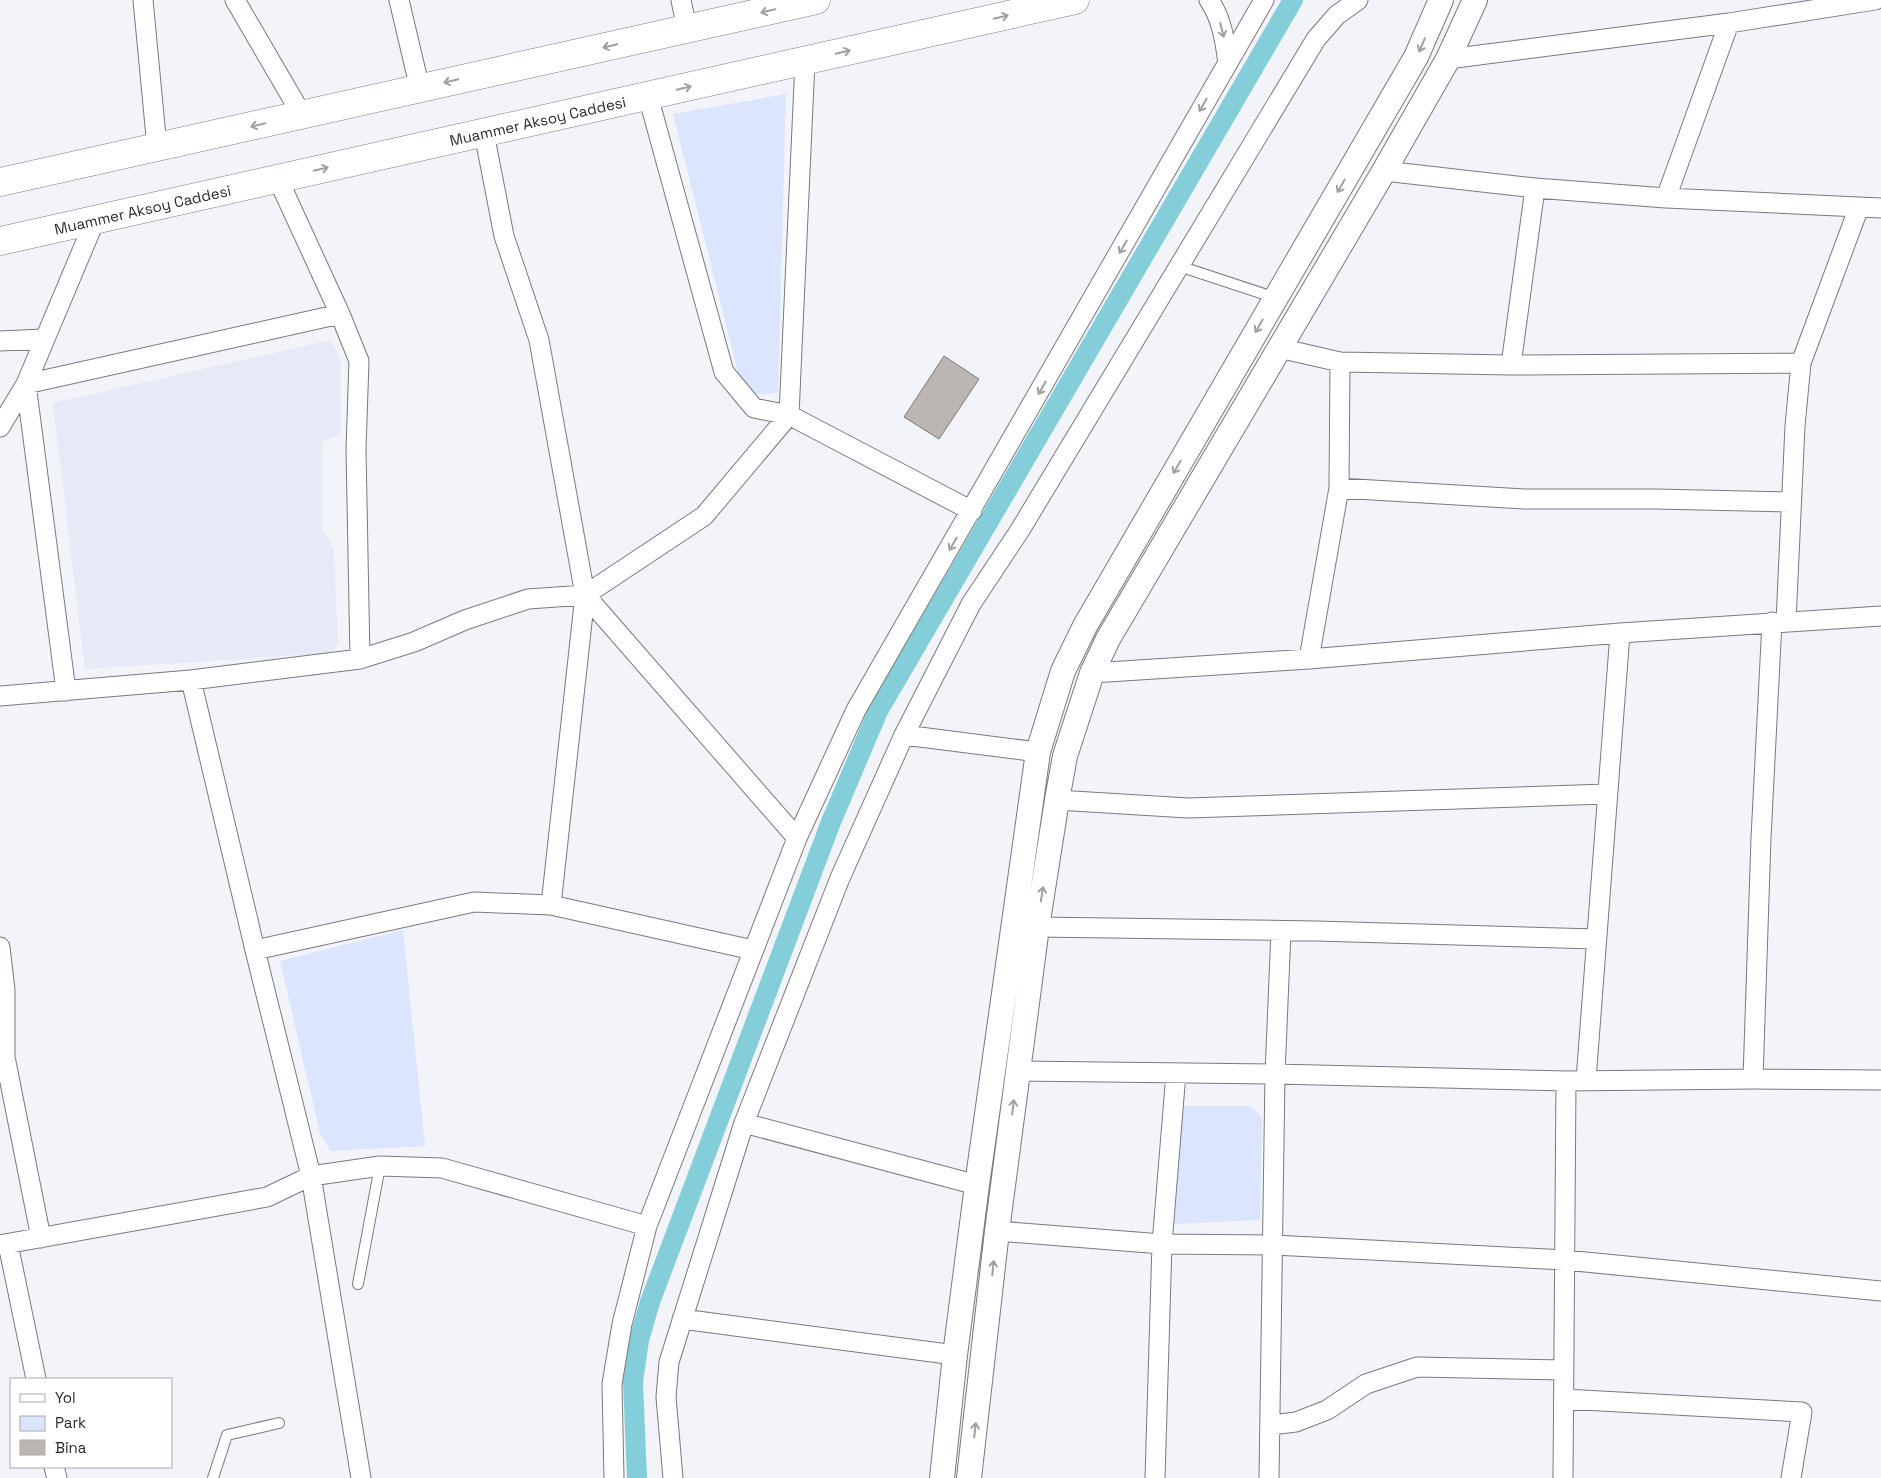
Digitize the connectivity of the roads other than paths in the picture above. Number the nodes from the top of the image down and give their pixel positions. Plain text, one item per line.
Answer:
1 (142, 0) edge
2 (235, 0) edge
3 (399, 0) edge
4 (681, 0) edge
5 (1075, 0) edge
6 (1209, 0) edge
7 (1264, 0) edge
8 (1358, 0) edge
9 (1441, 0) edge
10 (1474, 0) edge
11 (1875, 0) edge
12 (809, 1) edge
13 (1729, 23) junction
14 (687, 29) junction
15 (1448, 59) junction
16 (805, 60) junction
17 (1228, 63) junction
18 (420, 88) junction
19 (648, 96) junction
20 (302, 115) junction
21 (484, 133) junction
22 (158, 147) junction
23 (1384, 171) junction
24 (278, 179) junction
25 (0, 182) edge
26 (1535, 188) junction
27 (1666, 198) junction
28 (1859, 206) junction
29 (1881, 208) edge
30 (95, 220) junction
31 (0, 241) edge
32 (1179, 266) junction
33 (1276, 298) junction
34 (340, 314) junction
35 (43, 339) junction
36 (0, 341) edge
37 (1279, 348) junction
38 (1340, 362) junction
39 (1801, 364) junction
40 (1511, 365) junction
41 (26, 384) junction
42 (789, 415) junction
43 (0, 427) edge
44 (1340, 488) junction
45 (1791, 502) junction
46 (972, 511) junction
47 (585, 595) junction
48 (1881, 616) edge
49 (1779, 622) junction
50 (1620, 632) junction
51 (360, 658) junction
52 (1309, 659) junction
53 (1092, 673) junction
54 (191, 680) junction
55 (66, 691) junction
56 (0, 696) edge
57 (904, 735) junction
58 (1038, 752) junction
59 (1606, 794) junction
60 (1058, 800) junction
61 (797, 838) junction
62 (550, 905) junction
63 (1037, 927) junction
64 (1281, 931) junction
65 (1596, 938) junction
66 (0, 948) edge
67 (255, 950) junction
68 (753, 950) junction
69 (3, 991) edge
70 (1018, 1071) junction
71 (1176, 1073) junction
72 (1275, 1074) junction
73 (1753, 1079) junction
74 (1586, 1080) junction
75 (1881, 1080) edge
76 (1566, 1082) junction
77 (744, 1123) junction
78 (380, 1166) junction
79 (311, 1176) junction
80 (977, 1185) junction
81 (647, 1226) junction
82 (997, 1231) junction
83 (41, 1238) junction
84 (1162, 1244) junction
85 (4, 1245) edge
86 (1274, 1245) junction
87 (1564, 1260) junction
88 (358, 1284) dead end
89 (1881, 1290) edge
90 (682, 1319) junction
91 (955, 1355) junction
92 (1564, 1370) junction
93 (36, 1378) edge
94 (1564, 1400) junction
95 (279, 1423) dead end
96 (1270, 1426) junction
97 (213, 1478) edge
98 (361, 1478) edge
99 (614, 1478) edge
100 (673, 1478) edge
101 (942, 1478) edge
102 (969, 1478) edge
103 (1155, 1478) edge
104 (1269, 1478) edge
105 (1563, 1478) edge
106 (1791, 1478) edge

1 - 22 street
2 - 20 street
3 - 18 street
4 - 14 street
16 -> 5 main road, Muammer Aksoy Caddesi
6 -> 17 street
7 - 17 street
8 - 32 street
9 -> 33 street
10 - 15 street
11 - 13 street
12 -> 14 main road
13 - 15 street
13 - 27 street
14 -> 18 main road
15 - 23 street
19 -> 16 main road, Muammer Aksoy Caddesi
16 - 42 street
17 -> 46 street
18 - 20 main road
19 - 21 main road, Muammer Aksoy Caddesi
19 - 42 street
20 -> 22 main road
24 -> 21 main road, Muammer Aksoy Caddesi
21 - 47 street
22 - 25 main road
23 - 26 street
23 - 37 street
24 - 30 main road, Muammer Aksoy Caddesi
24 - 34 street
26 - 27 street
26 - 40 street
27 - 28 street
28 - 29 street
28 - 39 street
30 - 31 main road, Muammer Aksoy Caddesi
30 - 35 street
32 - 33 lane
32 - 57 street
33 -> 58 street
34 - 41 street
34 - 51 street
35 - 36 street
35 - 41 street
37 - 38 street
37 - 53 street
38 - 40 street
38 - 44 street
39 - 40 street
39 - 45 street
41 - 43 street
41 - 55 street
42 - 46 street
42 - 47 street
44 - 45 street
44 - 52 street
45 - 49 street
46 -> 61 street
47 - 51 street
47 - 61 street
47 - 62 street
48 - 49 street
49 - 50 street
49 - 73 street
50 - 52 street
50 - 59 street
51 - 54 street
52 - 53 street
53 - 60 street
54 - 55 street
54 - 67 street
55 - 56 street
57 - 58 street
57 - 77 street
58 - 80 street
59 - 60 street
59 - 65 street
63 -> 60 street
61 - 68 street
62 - 67 street
62 - 68 street
63 - 64 street
63 - 70 street
64 - 65 street
64 - 72 street
65 - 74 street
66 - 69 street
67 - 79 street
68 - 81 street
69 - 83 street
70 - 71 street
82 -> 70 street
71 - 72 street
71 - 84 street
72 - 76 street
72 - 86 street
73 - 74 street
73 - 75 street
74 - 76 street
76 - 87 street
77 - 80 street
77 - 90 street
78 - 79 street
78 - 81 street
78 - 88 lane
79 - 83 street
79 - 98 street
80 - 91 street
81 - 99 street
82 - 84 street
102 -> 82 street
83 - 85 street
84 - 86 street
84 - 103 street
85 - 93 street
86 - 87 street
86 - 96 street
87 - 89 street
87 - 92 street
90 - 91 street
90 - 100 street
91 - 101 street
92 - 94 street
92 - 96 street
94 - 105 street
94 - 106 street
95 - 97 lane
96 - 104 street

